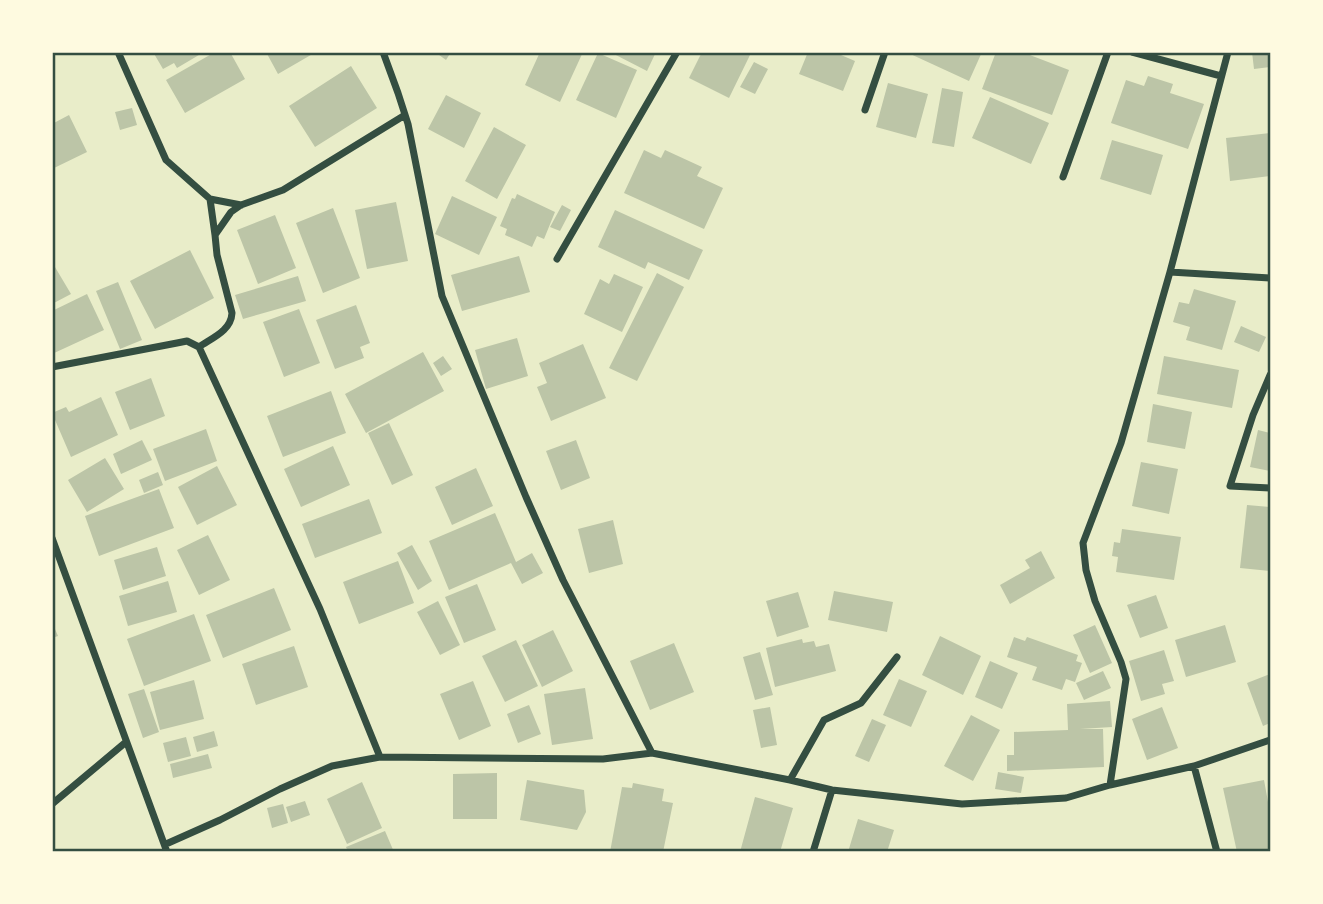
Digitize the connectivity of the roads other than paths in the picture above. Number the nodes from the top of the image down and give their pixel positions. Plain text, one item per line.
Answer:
1 (118, 52) edge
2 (383, 52) edge
3 (677, 52) edge
4 (885, 52) edge
5 (1108, 52) edge
6 (1132, 52) edge
7 (1228, 52) edge
8 (1221, 76) junction
9 (865, 110) dead end
10 (405, 115) junction
11 (1063, 177) dead end
12 (210, 200) junction
13 (241, 205) junction
14 (215, 235) junction
15 (557, 259) dead end
16 (1170, 272) junction
17 (1270, 278) edge
18 (199, 347) junction
19 (52, 368) edge
20 (1270, 375) edge
21 (1270, 488) edge
22 (52, 538) edge
23 (897, 657) dead end
24 (1270, 740) edge
25 (126, 743) junction
26 (652, 753) junction
27 (380, 757) junction
28 (1194, 766) junction
29 (790, 780) junction
30 (1110, 785) junction
31 (832, 790) junction
32 (52, 804) edge
33 (167, 848) edge
34 (813, 852) edge
35 (1217, 852) edge

1 - 12 street
2 - 10 street
3 - 15 street
4 - 9 street
5 - 11 street
6 - 8 street
7 - 8 street
8 - 16 street
10 - 13 street
10 - 26 street
12 - 13 street
12 - 14 street
13 - 14 street
14 - 18 street
16 - 17 street
16 - 30 street
18 - 19 street
18 - 27 street
20 - 21 street
22 - 25 street
23 - 29 street
24 - 28 street
25 - 32 street
25 - 33 street
26 - 27 street
26 - 29 street
27 - 33 street
28 - 30 street
28 - 35 street
29 - 31 street
30 - 31 street
31 - 34 street

